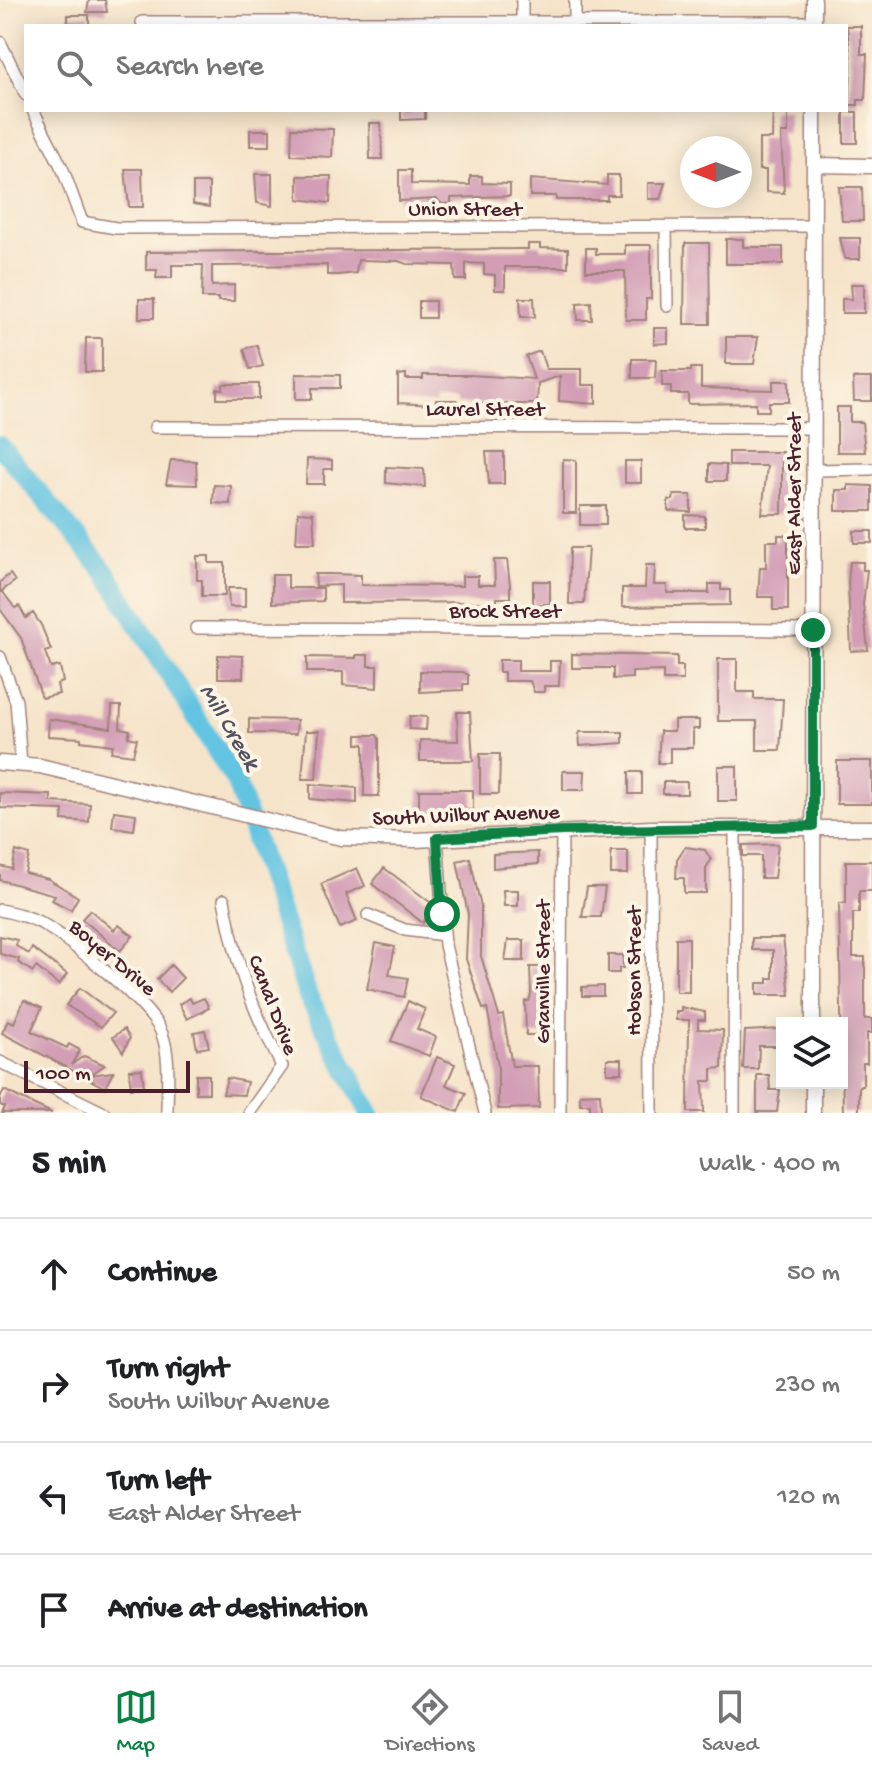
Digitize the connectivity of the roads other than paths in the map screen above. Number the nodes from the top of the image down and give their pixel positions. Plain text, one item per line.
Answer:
1 (522, 0) edge
2 (575, 0) edge
3 (814, 0) edge
4 (142, 22) dead end
5 (522, 22) junction
6 (575, 22) junction
7 (814, 24) edge
8 (0, 42) edge
9 (24, 91) edge
10 (34, 112) edge
11 (814, 112) edge
12 (814, 165) junction
13 (872, 166) edge
14 (814, 226) junction
15 (666, 227) junction
16 (667, 306) dead end
17 (155, 427) dead end
18 (814, 428) junction
19 (872, 469) edge
20 (814, 470) junction
21 (196, 628) dead end
22 (813, 630) junction
23 (0, 657) edge
24 (0, 763) edge
25 (21, 764) junction
26 (813, 826) junction
27 (735, 827) junction
28 (651, 828) junction
29 (872, 828) edge
30 (562, 831) junction
31 (437, 838) junction
32 (224, 900) dead end
33 (0, 910) edge
34 (368, 915) dead end
35 (444, 935) junction
36 (813, 1017) edge
37 (0, 1062) edge
38 (813, 1089) edge
39 (104, 1113) edge
40 (167, 1113) edge
41 (249, 1113) edge
42 (485, 1113) edge
43 (560, 1113) edge
44 (652, 1113) edge
45 (734, 1113) edge
46 (813, 1113) edge

1 - 5 street
2 - 6 street
3 - 7 main road
4 - 5 street
5 - 6 street
6 - 7 street
8 - 9 street
10 - 15 street, Union Street
11 - 12 main road, East Alder Street
12 - 13 main road
12 - 14 main road, East Alder Street
14 - 15 street, Union Street
14 - 18 main road, East Alder Street
15 - 16 street
17 - 18 street, Laurel Street
18 - 20 main road, East Alder Street
19 - 20 street
20 - 22 main road, East Alder Street
21 - 22 street, Brock Street
22 - 26 main road, East Alder Street
23 - 25 street
24 - 25 main road, South Wilbur Avenue
25 - 31 main road, South Wilbur Avenue
26 - 27 main road, South Wilbur Avenue
26 - 29 main road, South Wilbur Avenue
26 - 36 main road, East Alder Street
27 - 28 main road, South Wilbur Avenue
27 - 45 street
28 - 30 main road, South Wilbur Avenue
28 - 44 street, Hobson Street
30 - 31 main road, South Wilbur Avenue
30 - 43 street, Granville Street
31 - 35 street
32 - 41 street, Canal Drive
33 - 40 street, Boyer Drive
34 - 35 street
35 - 42 street
37 - 39 street
38 - 46 main road

